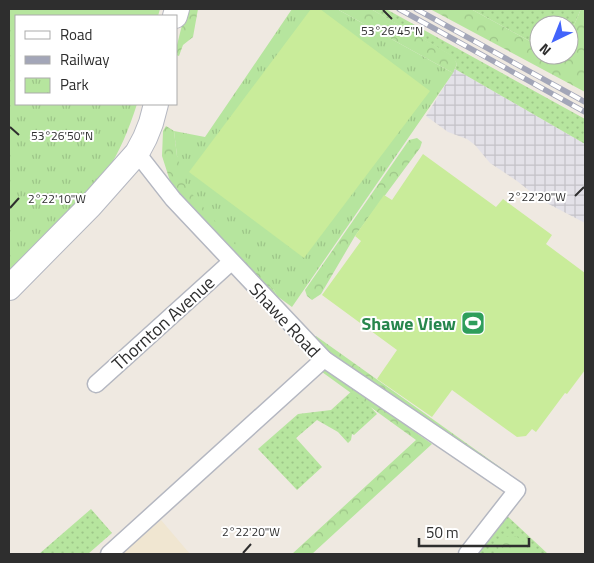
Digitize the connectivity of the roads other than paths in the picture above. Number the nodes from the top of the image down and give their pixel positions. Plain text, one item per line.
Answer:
1 (156, 105) edge
2 (136, 153) junction
3 (231, 262) junction
4 (9, 288) edge
5 (324, 360) junction
6 (96, 384) dead end
7 (109, 554) edge
8 (466, 554) edge

1 - 2 street
2 - 3 street, Shawe Road
2 - 4 street
3 - 5 street, Shawe Road
3 - 6 street, Thornton Avenue
5 - 7 street, Shawe Road
5 - 8 street

